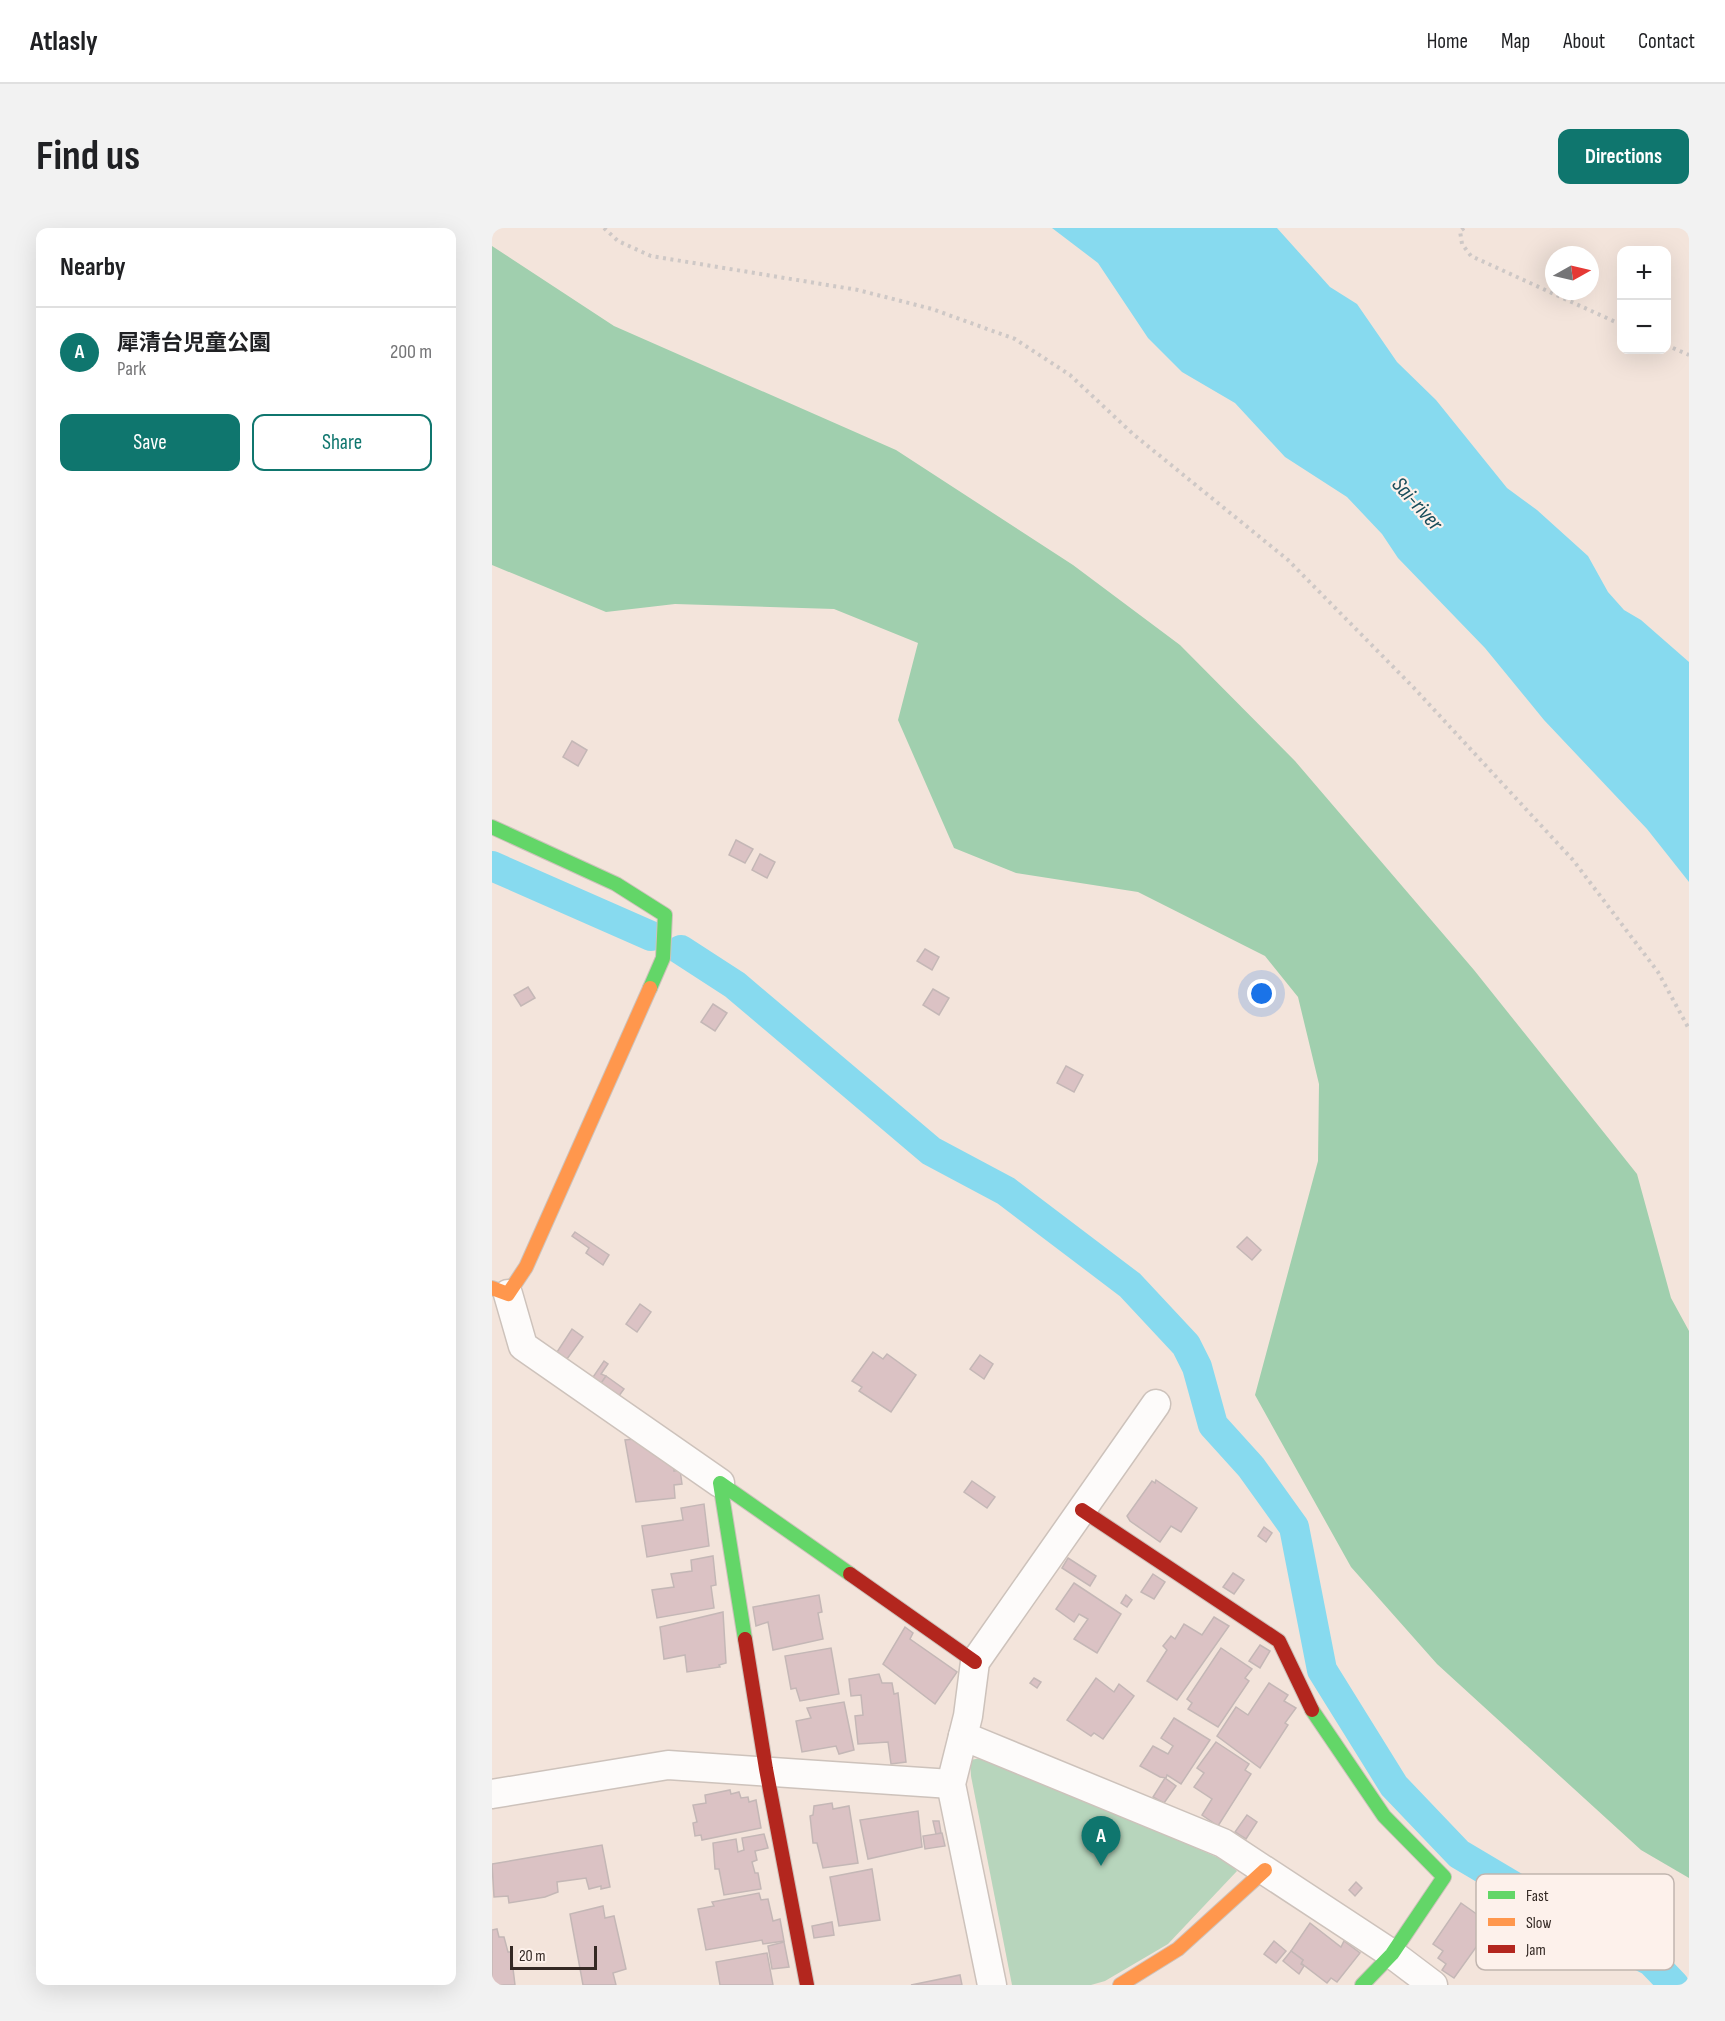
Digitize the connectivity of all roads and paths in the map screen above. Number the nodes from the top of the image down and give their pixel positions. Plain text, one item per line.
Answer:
1 (604, 228) edge
2 (1464, 228) edge
3 (1617, 323) edge
4 (1671, 347) edge
5 (1689, 355) edge
6 (492, 827) edge
7 (1689, 1029) edge
8 (500, 1291) edge
9 (1156, 1404) dead end
10 (720, 1483) junction
11 (1082, 1510) junction
12 (975, 1662) junction
13 (963, 1736) junction
14 (766, 1770) junction
15 (951, 1784) junction
16 (492, 1794) edge
17 (1264, 1870) junction
18 (1392, 1954) junction
19 (807, 1985) edge
20 (992, 1985) edge
21 (1120, 1985) edge
22 (1362, 1985) edge
23 (1433, 1985) edge

1 - 7 path
2 - 3 path
4 - 5 path
6 - 8 street
8 - 10 street
9 - 11 street
10 - 12 street
10 - 14 street
11 - 12 street
11 - 18 street
12 - 13 street
13 - 15 street
13 - 17 street
14 - 15 street
14 - 16 street
14 - 19 street
15 - 20 street
17 - 18 street
17 - 21 street
18 - 22 street
18 - 23 street

